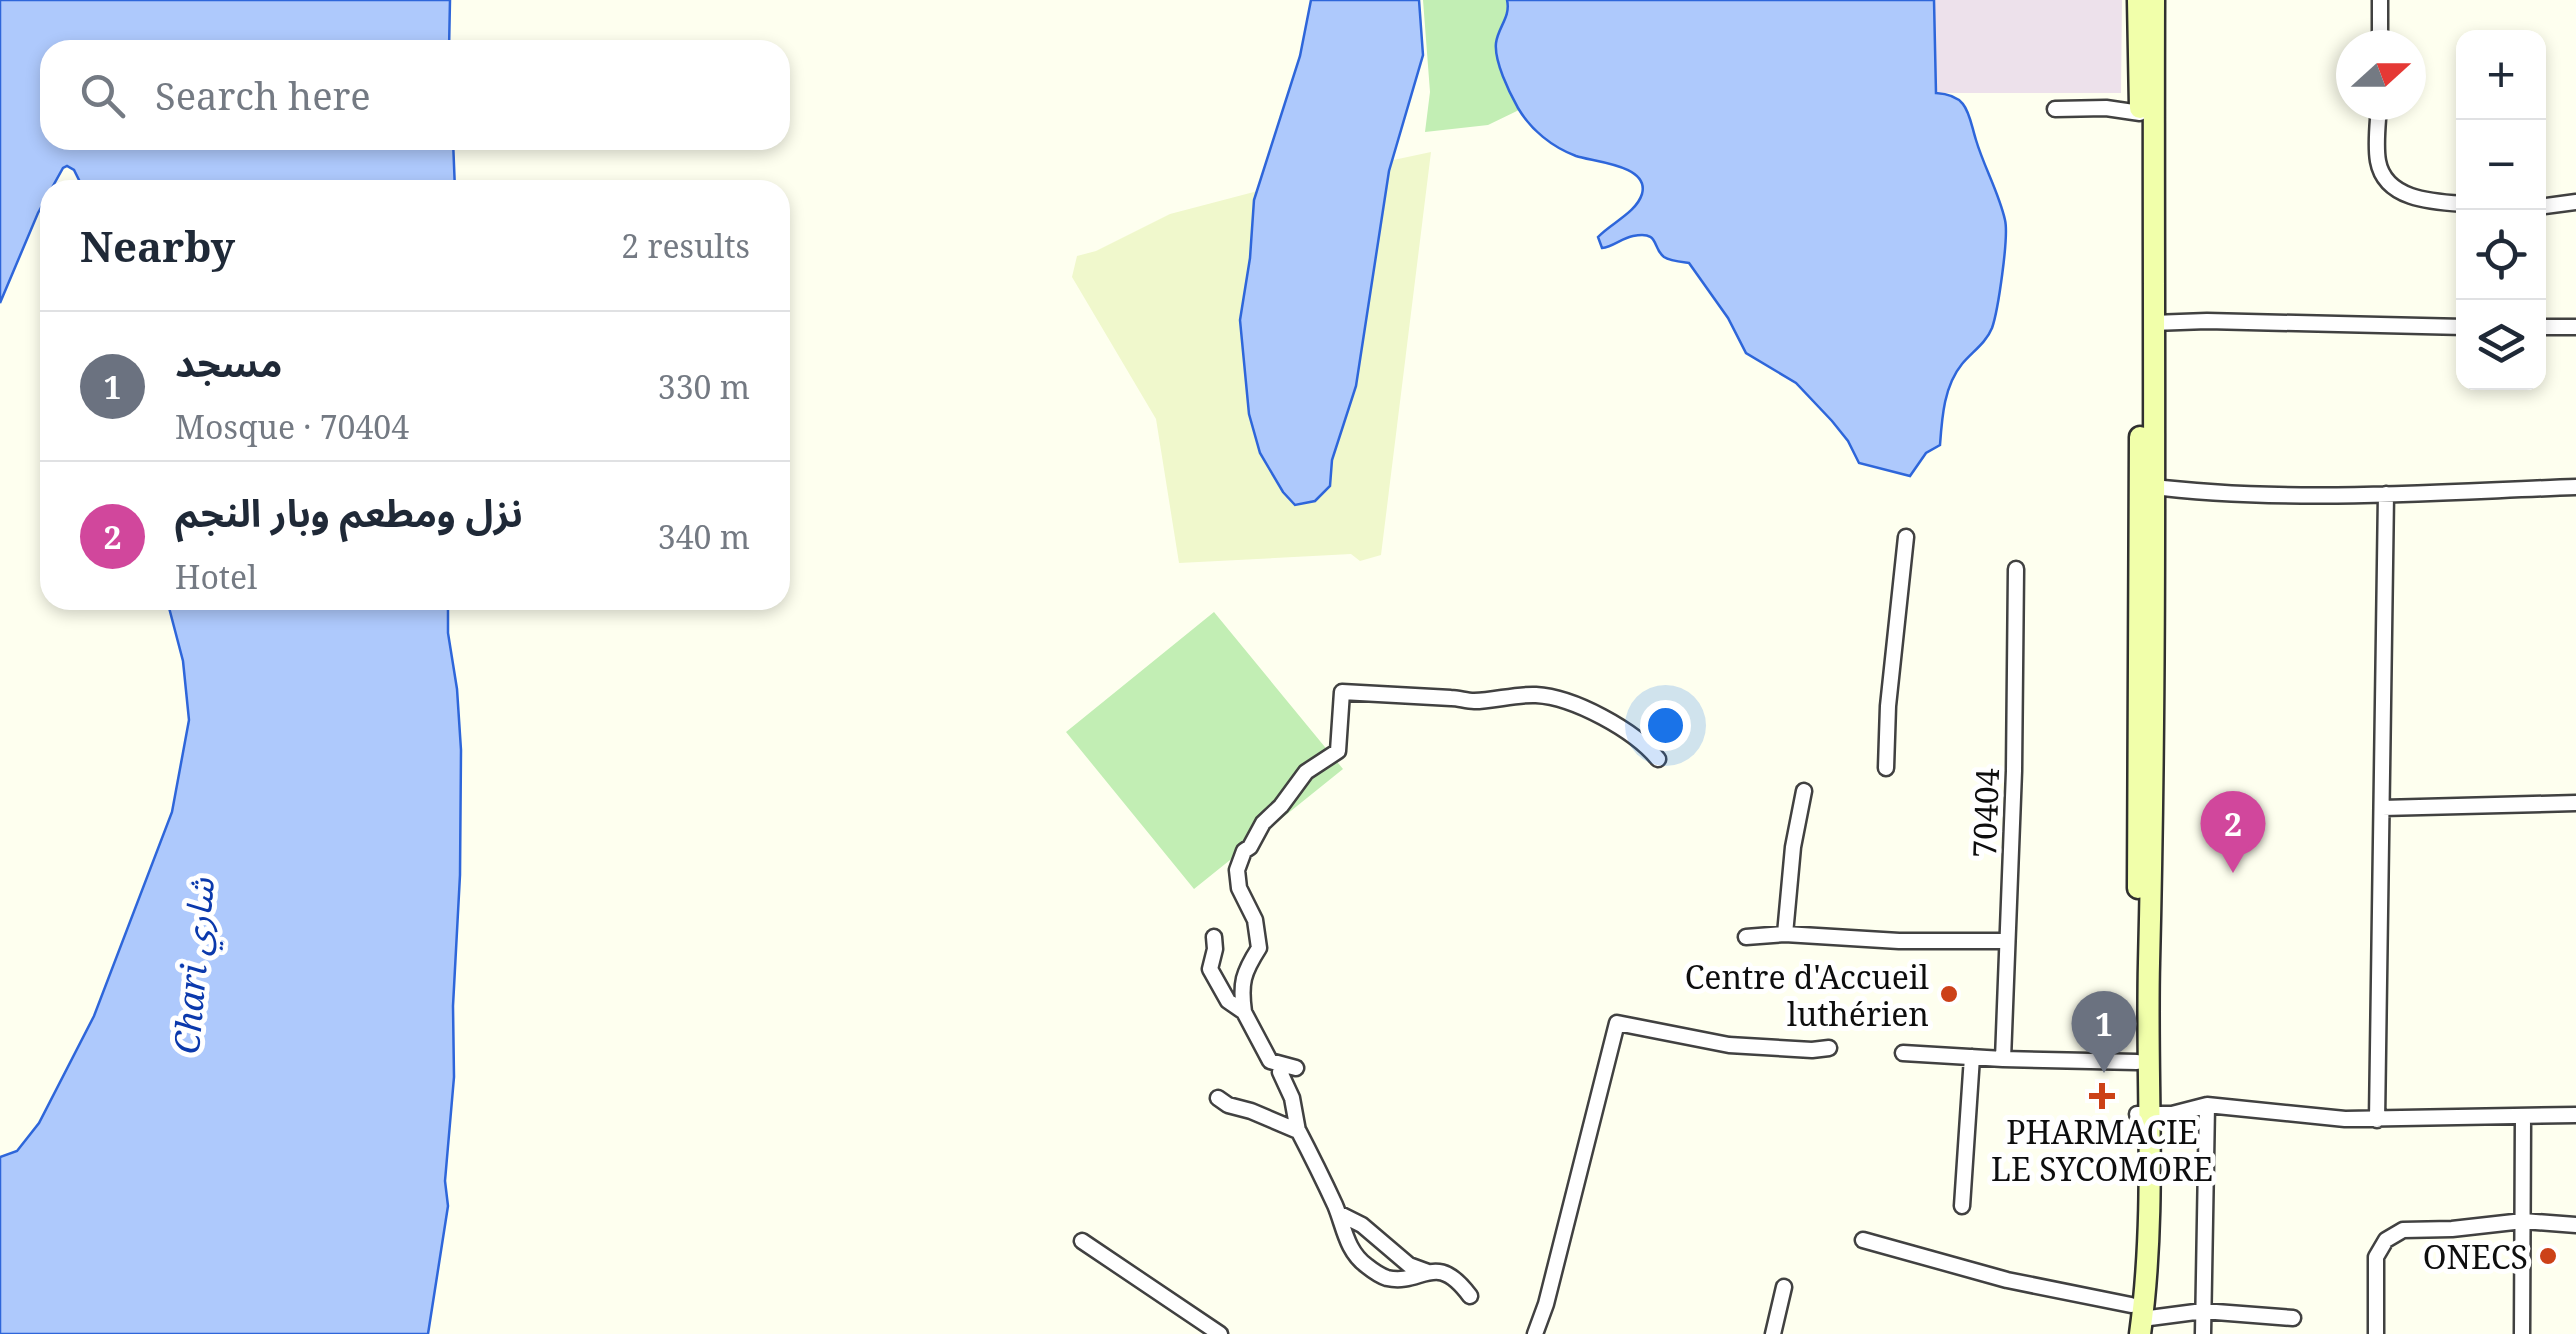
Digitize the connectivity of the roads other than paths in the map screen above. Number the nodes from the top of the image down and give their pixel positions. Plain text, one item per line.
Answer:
1 (2138, 0) edge
2 (2154, 0) edge
3 (2380, 0) edge
4 (2380, 30) edge
5 (2055, 109) dead end
6 (2140, 113) junction
7 (2379, 120) edge
8 (2576, 202) edge
9 (2456, 203) edge
10 (2546, 206) edge
11 (2153, 323) junction
12 (2456, 327) edge
13 (2546, 327) edge
14 (2576, 327) edge
15 (2147, 486) junction
16 (2576, 488) edge
17 (2386, 494) junction
18 (1906, 537) dead end
19 (2016, 570) dead end
20 (1658, 759) dead end
21 (1886, 768) dead end
22 (1804, 790) dead end
23 (2576, 803) edge
24 (2382, 808) junction
25 (1785, 934) junction
26 (1214, 936) dead end
27 (1746, 936) dead end
28 (2006, 941) junction
29 (1244, 1012) junction
30 (1829, 1048) dead end
31 (1903, 1054) dead end
32 (1972, 1057) junction
33 (2003, 1059) junction
34 (2137, 1062) junction
35 (1296, 1068) dead end
36 (1280, 1072) dead end
37 (1218, 1098) dead end
38 (2207, 1105) junction
39 (2143, 1114) junction
40 (2576, 1115) edge
41 (2523, 1116) junction
42 (2376, 1120) junction
43 (1298, 1128) junction
44 (1962, 1206) dead end
45 (1338, 1213) junction
46 (2523, 1221) junction
47 (2576, 1225) edge
48 (1863, 1240) dead end
49 (1082, 1241) dead end
50 (1428, 1272) junction
51 (1784, 1288) dead end
52 (1470, 1296) dead end
53 (2203, 1310) junction
54 (2293, 1318) dead end
55 (2135, 1323) edge
56 (1220, 1334) edge
57 (1536, 1334) edge
58 (1773, 1334) edge
59 (2203, 1334) edge
60 (2376, 1334) edge
61 (2522, 1334) edge

1 - 6 main road
2 - 11 main road
3 - 4 street
5 - 6 street
6 - 15 main road
7 - 9 street
8 - 10 street
11 - 12 street
11 - 15 main road
13 - 14 street
15 - 17 street
15 - 34 main road
15 - 39 main road
16 - 17 street
17 - 24 street
18 - 21 street
19 - 28 street, 70404
20 - 29 street
22 - 25 street
23 - 24 street
24 - 42 street
25 - 27 street
25 - 28 street
26 - 29 street
28 - 33 street, 70404
29 - 35 street
30 - 57 street
31 - 32 street
32 - 33 street
32 - 44 street
33 - 34 street
34 - 39 main road
36 - 43 street
37 - 43 street
38 - 39 street
38 - 42 street
38 - 53 street
39 - 55 main road
40 - 41 street
41 - 42 street
41 - 46 street
43 - 45 street
45 - 50 street
45 - 50 street
46 - 47 street
46 - 60 street
46 - 61 street
48 - 55 street
49 - 56 street
50 - 52 street
51 - 58 street
53 - 54 street
53 - 55 street
53 - 59 street

